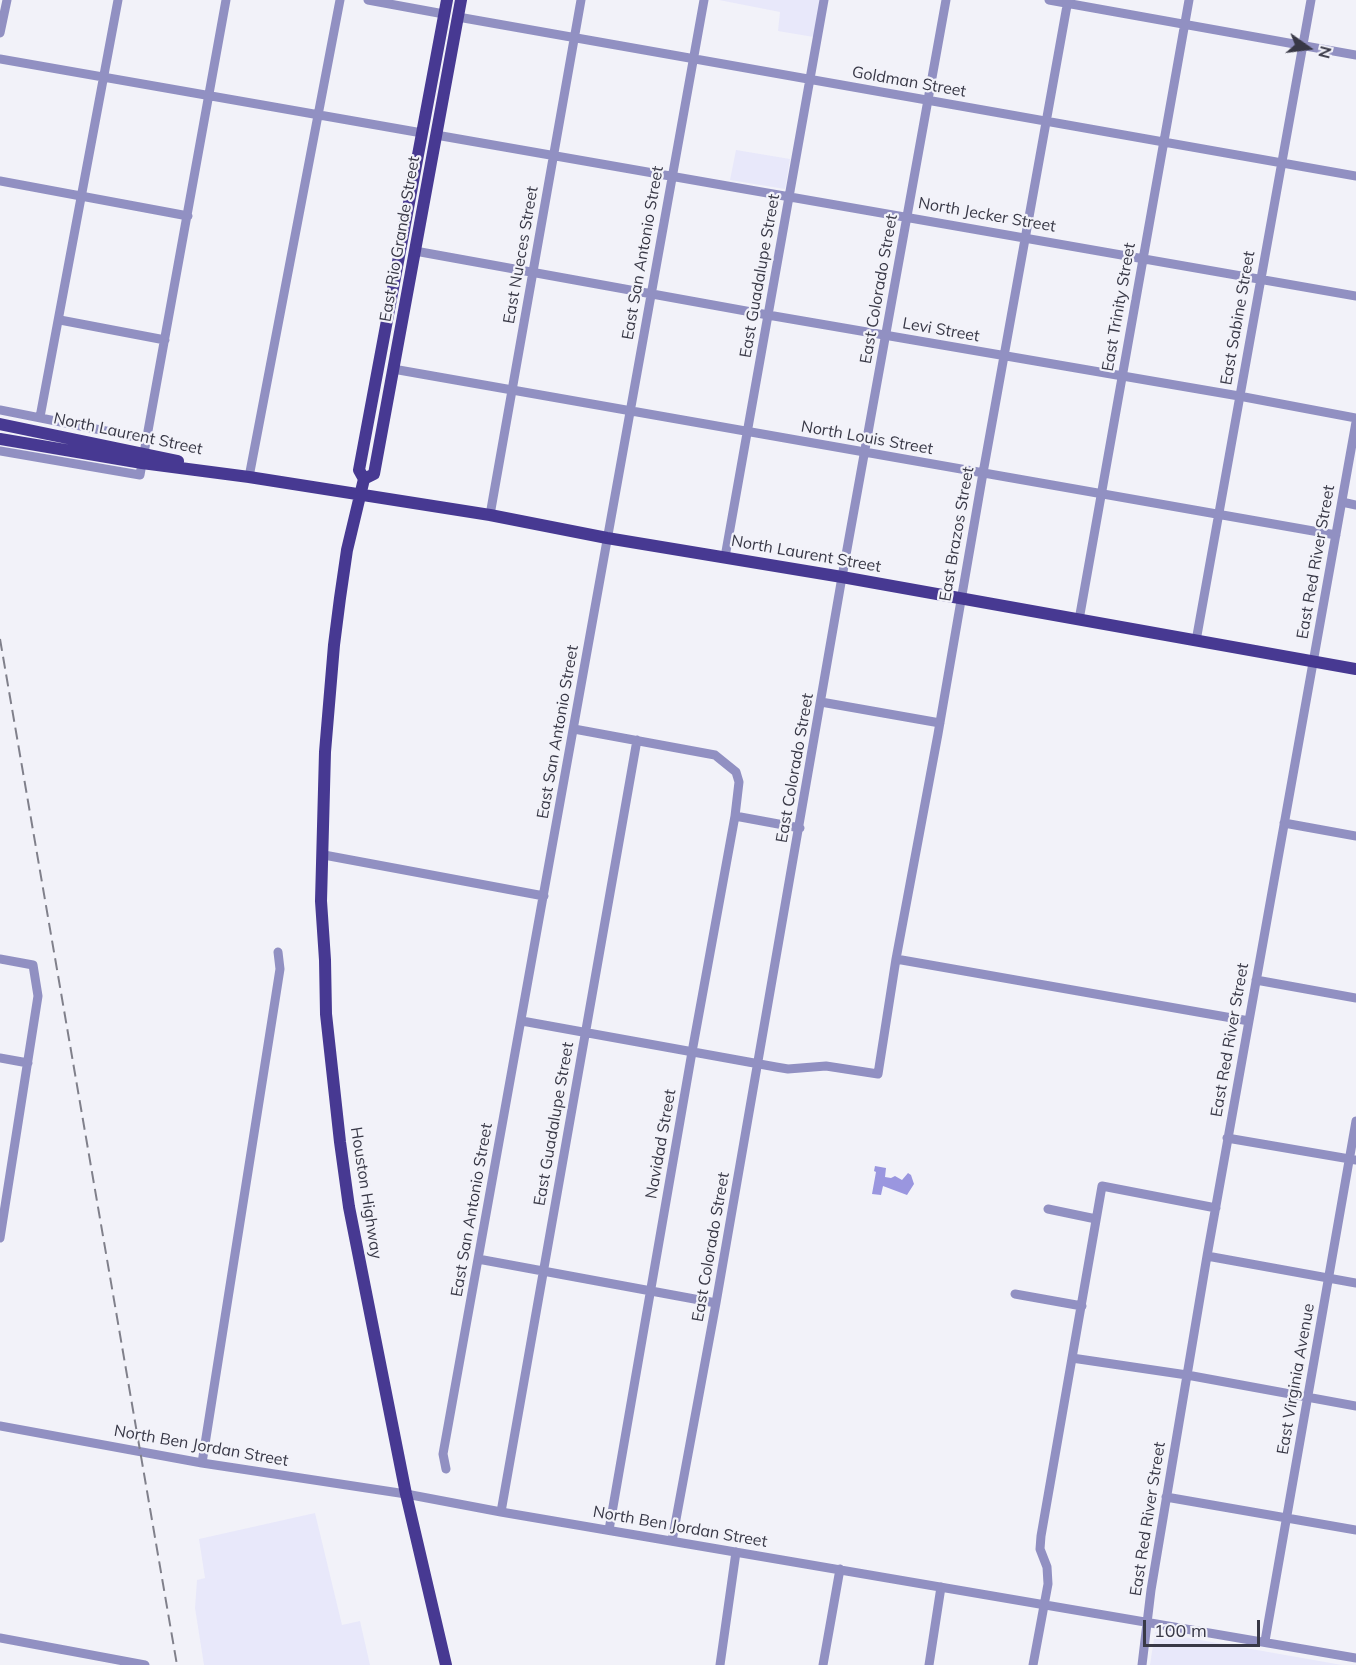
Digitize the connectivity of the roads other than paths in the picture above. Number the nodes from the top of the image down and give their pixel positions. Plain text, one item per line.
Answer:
1 (7, 0) edge
2 (118, 0) edge
3 (226, 0) edge
4 (340, 0) edge
5 (374, 0) edge
6 (447, 0) edge
7 (453, 0) edge
8 (461, 0) edge
9 (581, 0) edge
10 (704, 0) edge
11 (824, 0) edge
12 (945, 0) edge
13 (1049, 0) edge
14 (1189, 0) edge
15 (1311, 0) edge
16 (1068, 2) edge
17 (444, 14) junction
18 (458, 17) junction
19 (1185, 23) junction
20 (0, 33) edge
21 (575, 38) junction
22 (1302, 45) junction
23 (452, 49) junction
24 (1356, 55) edge
25 (693, 58) junction
26 (0, 59) edge
27 (104, 78) junction
28 (810, 80) junction
29 (209, 96) junction
30 (928, 100) junction
31 (318, 116) junction
32 (1046, 121) junction
33 (422, 133) junction
34 (436, 135) junction
35 (1164, 141) junction
36 (554, 155) junction
37 (1281, 163) junction
38 (673, 176) junction
39 (1356, 176) edge
40 (0, 181) edge
41 (82, 196) junction
42 (790, 197) junction
43 (188, 216) junction
44 (906, 216) junction
45 (1025, 237) junction
46 (415, 251) junction
47 (1143, 258) junction
48 (532, 272) junction
49 (1260, 279) junction
50 (651, 292) junction
51 (1356, 296) edge
52 (768, 315) junction
53 (60, 320) junction
54 (887, 335) junction
55 (165, 340) junction
56 (1004, 356) junction
57 (393, 369) junction
58 (1122, 376) junction
59 (512, 390) junction
60 (1239, 396) junction
61 (0, 410) edge
62 (630, 412) junction
63 (40, 417) junction
64 (1356, 420) edge
65 (0, 424) edge
66 (747, 432) junction
67 (0, 439) edge
68 (146, 439) junction
69 (0, 451) edge
70 (866, 452) junction
71 (142, 464) junction
72 (983, 473) junction
73 (249, 477) junction
74 (364, 479) junction
75 (361, 495) junction
76 (1101, 495) junction
77 (1342, 502) junction
78 (1356, 505) edge
79 (490, 515) junction
80 (1219, 516) junction
81 (1336, 535) junction
82 (607, 538) junction
83 (725, 557) junction
84 (842, 577) junction
85 (962, 598) junction
86 (1079, 620) junction
87 (1196, 640) junction
88 (1313, 662) junction
89 (1356, 669) edge
90 (821, 702) junction
91 (327, 717) joint
92 (940, 723) junction
93 (574, 729) junction
94 (637, 740) junction
95 (735, 816) junction
96 (1284, 823) junction
97 (800, 828) junction
98 (1356, 836) edge
99 (324, 855) junction
100 (544, 896) junction
101 (278, 952) dead end
102 (0, 959) edge
103 (896, 959) junction
104 (1256, 980) junction
105 (1356, 998) edge
106 (522, 1021) junction
107 (1249, 1021) junction
108 (585, 1032) junction
109 (692, 1052) junction
110 (0, 1058) edge
111 (28, 1063) junction
112 (758, 1064) junction
113 (1356, 1121) edge
114 (1227, 1138) junction
115 (1353, 1160) edge
116 (4, 1180) edge
117 (1216, 1208) junction
118 (1048, 1209) dead end
119 (1096, 1219) junction
120 (0, 1238) edge
121 (1207, 1256) junction
122 (478, 1259) junction
123 (543, 1272) junction
124 (1328, 1278) junction
125 (1356, 1283) edge
126 (651, 1292) junction
127 (1015, 1294) dead end
128 (716, 1304) junction
129 (1082, 1306) junction
130 (1072, 1358) junction
131 (1187, 1375) junction
132 (1308, 1398) junction
133 (1356, 1406) edge
134 (0, 1426) edge
135 (202, 1463) junction
136 (446, 1468) dead end
137 (406, 1494) junction
138 (1166, 1497) junction
139 (501, 1512) junction
140 (1286, 1518) junction
141 (609, 1530) junction
142 (1356, 1530) edge
143 (672, 1541) junction
144 (736, 1552) junction
145 (840, 1569) junction
146 (941, 1587) junction
147 (1044, 1604) junction
148 (1148, 1622) junction
149 (0, 1638) edge
150 (1265, 1641) junction
151 (1356, 1658) edge
152 (145, 1665) edge
153 (446, 1665) edge
154 (720, 1665) edge
155 (823, 1665) edge
156 (929, 1665) edge
157 (1033, 1665) edge
158 (1142, 1665) edge

1 - 20 street
2 - 27 street
3 - 29 street
4 - 31 street
5 - 17 street
6 - 17 main road, East Rio Grande Street
7 - 18 main road
8 - 18 main road, East Rio Grande Street
9 - 21 street, East Nueces Street
10 - 25 street, East San Antonio Street
11 - 28 street, East Guadalupe Street
12 - 30 street, East Colorado Street
13 - 16 street
14 - 19 street, East Trinity Street
15 - 22 street, East Sabine Street
16 - 19 street
16 - 32 street, East Brazos Street
17 - 23 main road
17 - 33 main road, East Rio Grande Street
18 - 21 street, Goldman Street
18 - 23 main road, East Rio Grande Street
19 - 22 street
19 - 35 street, East Trinity Street
21 - 25 street, Goldman Street
21 - 36 street, East Nueces Street
22 - 24 street
22 - 37 street, East Sabine Street
23 - 34 main road, East Rio Grande Street
25 - 28 street, Goldman Street
25 - 38 street, East San Antonio Street
26 - 27 street
27 - 29 street
27 - 41 street
28 - 30 street, Goldman Street
28 - 42 street, East Guadalupe Street
29 - 31 street
29 - 43 street
30 - 32 street, Goldman Street
30 - 44 street, East Colorado Street
31 - 33 street
31 - 73 street
32 - 35 street, Goldman Street
32 - 45 street, East Brazos Street
33 - 74 main road, East Rio Grande Street
34 - 36 street, North Jecker Street
34 - 46 main road, East Rio Grande Street
35 - 37 street, Goldman Street
35 - 47 street, East Trinity Street
36 - 38 street, North Jecker Street
36 - 48 street, East Nueces Street
37 - 39 street, Goldman Street
37 - 49 street, East Sabine Street
38 - 42 street, North Jecker Street
38 - 50 street, East San Antonio Street
40 - 41 street
41 - 43 street
41 - 53 street
42 - 44 street, North Jecker Street
42 - 52 street, East Guadalupe Street
43 - 55 street
44 - 45 street, North Jecker Street
44 - 54 street, East Colorado Street
45 - 47 street, North Jecker Street
45 - 56 street, East Brazos Street
46 - 48 street, Levi Street
46 - 57 main road, East Rio Grande Street
47 - 49 street, North Jecker Street
47 - 58 street, East Trinity Street
48 - 50 street, Levi Street
48 - 59 street, East Nueces Street
49 - 51 street, North Jecker Street
49 - 60 street, East Sabine Street
50 - 52 street, Levi Street
50 - 62 street, East San Antonio Street
52 - 54 street, Levi Street
52 - 66 street, East Guadalupe Street
53 - 55 street
53 - 63 street
54 - 56 street, Levi Street
54 - 70 street, East Colorado Street
55 - 68 street
56 - 58 street, Levi Street
56 - 72 street, East Brazos Street
57 - 59 street, North Louis Street
57 - 74 main road, East Rio Grande Street
58 - 60 street, Levi Street
58 - 76 street, East Trinity Street
59 - 62 street, North Louis Street
59 - 79 street, East Nueces Street
60 - 64 street, Levi Street
60 - 80 street, East Sabine Street
61 - 63 street
62 - 66 street, North Louis Street
62 - 82 street, East San Antonio Street
63 - 68 street
64 - 77 street, East Red River Street
65 - 71 main road, North Laurent Street
66 - 70 street, North Louis Street
66 - 83 street, East Guadalupe Street
67 - 71 main road, North Laurent Street
68 - 71 street
69 - 71 street
70 - 72 street, North Louis Street
70 - 84 street, East Colorado Street
71 - 73 main road, North Laurent Street
72 - 76 street, North Louis Street
72 - 85 street, East Brazos Street
73 - 75 main road, North Laurent Street
74 - 75 main road, East Rio Grande Street
75 - 79 main road, North Laurent Street
75 - 91 main road, East Rio Grande Street
76 - 80 street, North Louis Street
76 - 86 street, East Trinity Street
77 - 78 street
77 - 81 street, East Red River Street
79 - 82 main road, North Laurent Street
80 - 81 street, North Louis Street
80 - 87 street, East Sabine Street
81 - 88 street, East Red River Street
82 - 83 main road, North Laurent Street
82 - 93 street, East San Antonio Street
83 - 84 main road, North Laurent Street
84 - 85 main road, North Laurent Street
84 - 90 street, East Colorado Street
85 - 86 main road, North Laurent Street
85 - 92 street, East Brazos Street
86 - 87 main road, North Laurent Street
87 - 88 main road, North Laurent Street
88 - 89 main road, North Laurent Street
88 - 96 street, East Red River Street
90 - 92 street
90 - 97 street, East Colorado Street
91 - 99 main road, Houston Highway
92 - 103 street, East Brazos Street
93 - 94 street
93 - 100 street, East San Antonio Street
94 - 95 street, Navidad Street
94 - 108 street, East Guadalupe Street
95 - 97 street
95 - 109 street, Navidad Street
96 - 98 street
96 - 104 street, East Red River Street
97 - 112 street, East Colorado Street
99 - 100 street
99 - 137 main road, Houston Highway
100 - 106 street, East San Antonio Street
101 - 135 street
102 - 111 street
103 - 107 street
103 - 112 street, East Brazos Street
104 - 105 street
104 - 107 street, East Red River Street
106 - 108 street
106 - 122 street, East San Antonio Street
107 - 114 street, East Red River Street
108 - 109 street
108 - 123 street, East Guadalupe Street
109 - 112 street
109 - 126 street, Navidad Street
110 - 111 street
111 - 116 street
112 - 128 street, East Colorado Street
113 - 115 street, East Virginia Avenue
114 - 115 street
114 - 117 street, East Red River Street
115 - 124 street, East Virginia Avenue
116 - 120 street
117 - 119 street
117 - 121 street, East Red River Street
118 - 119 street
119 - 129 street
121 - 124 street
121 - 131 street, East Red River Street
122 - 123 street
122 - 136 street, East San Antonio Street
123 - 126 street
123 - 139 street, East Guadalupe Street
124 - 125 street
124 - 132 street, East Virginia Avenue
126 - 128 street
126 - 141 street, Navidad Street
127 - 129 street
128 - 143 street, East Colorado Street
129 - 130 street
130 - 131 street
130 - 147 street
131 - 132 street
131 - 138 street, East Red River Street
132 - 133 street
132 - 140 street, East Virginia Avenue
134 - 135 street, North Ben Jordan Street
135 - 137 street, North Ben Jordan Street
137 - 139 street, North Ben Jordan Street
137 - 153 main road, Houston Highway
138 - 140 street
138 - 148 street, East Red River Street
139 - 141 street, North Ben Jordan Street
140 - 142 street
140 - 150 street, East Virginia Avenue
141 - 143 street, North Ben Jordan Street
143 - 144 street, North Ben Jordan Street
144 - 145 street, North Ben Jordan Street
144 - 154 street
145 - 146 street, North Ben Jordan Street
145 - 155 street
146 - 147 street, North Ben Jordan Street
146 - 156 street
147 - 148 street, North Ben Jordan Street
147 - 157 street
148 - 150 street, North Ben Jordan Street
148 - 158 street, East Red River Street
149 - 152 street
150 - 151 street, North Ben Jordan Street

